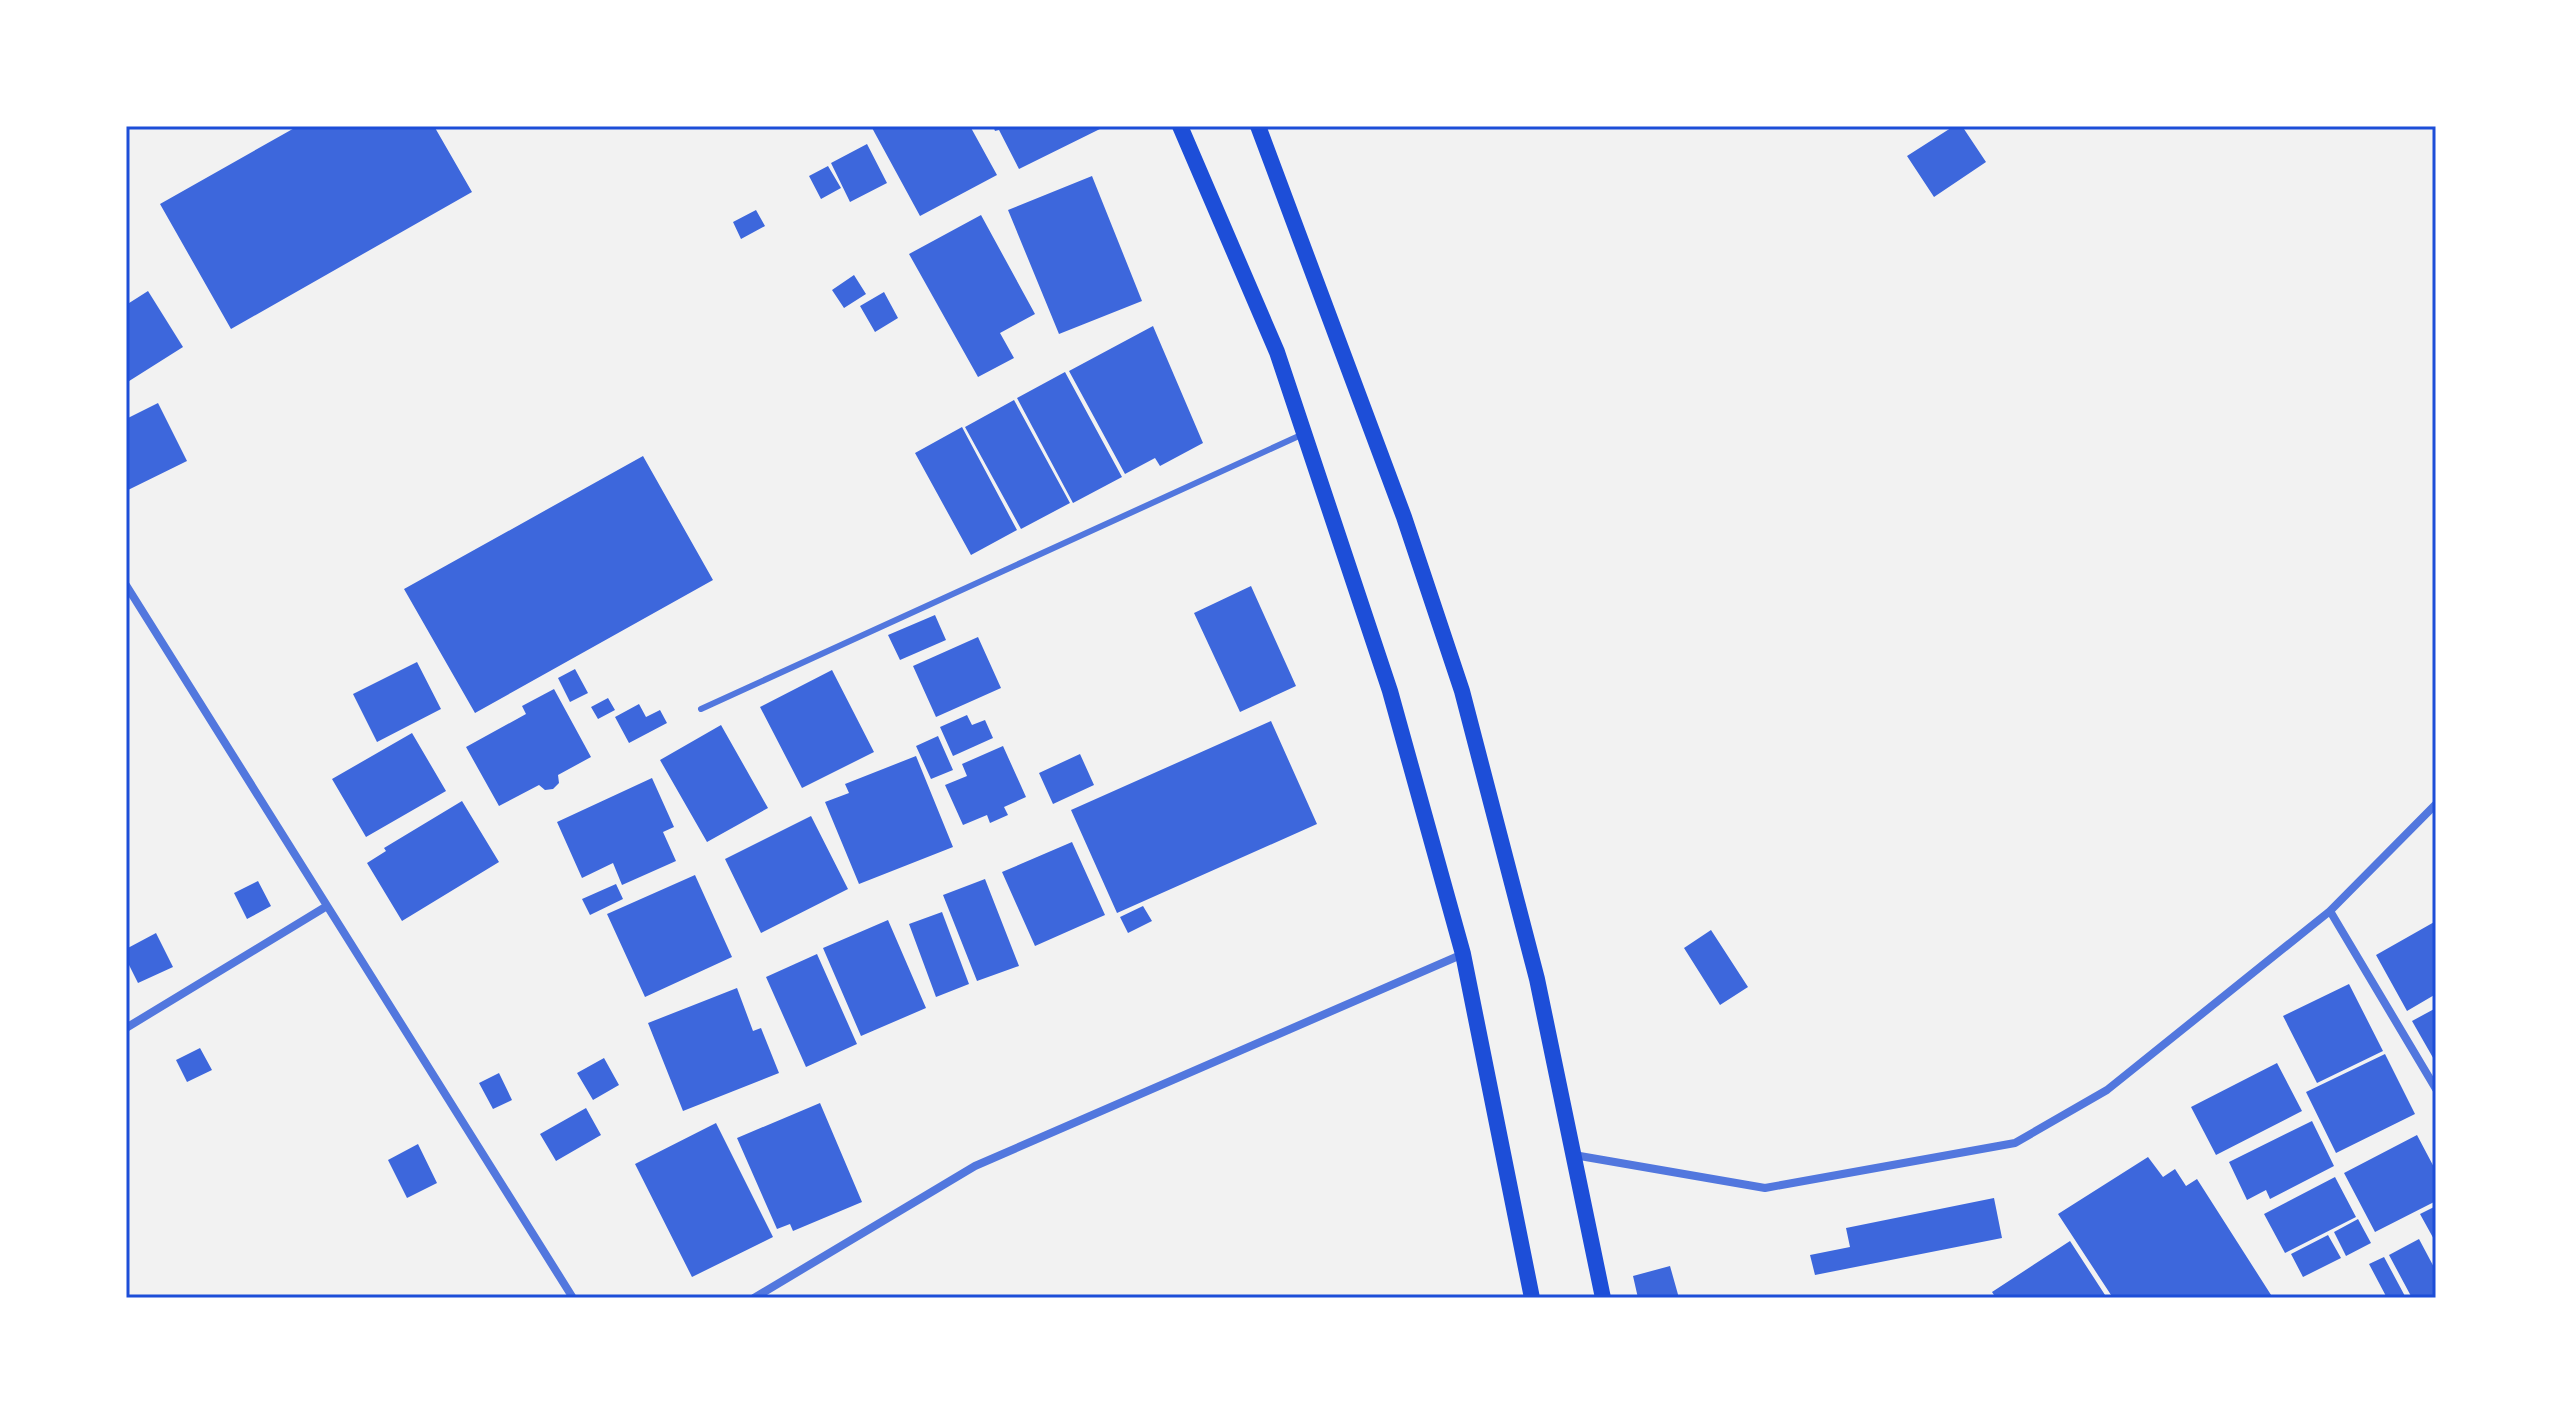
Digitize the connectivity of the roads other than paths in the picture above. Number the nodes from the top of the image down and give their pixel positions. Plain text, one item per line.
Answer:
1 (1180, 126) edge
2 (1258, 126) edge
3 (1304, 433) junction
4 (126, 585) edge
5 (701, 709) dead end
6 (2436, 804) edge
7 (327, 906) junction
8 (2330, 911) junction
9 (1463, 954) junction
10 (126, 1028) edge
11 (2436, 1089) edge
12 (1573, 1155) junction
13 (573, 1298) edge
14 (754, 1298) edge
15 (1532, 1298) edge
16 (1603, 1298) edge

1 - 3 main road
2 - 12 main road
3 - 5 lane
3 - 9 main road
4 - 7 street
6 - 8 street
7 - 10 street
7 - 13 street
8 - 11 street
8 - 12 street
9 - 14 street
9 - 15 main road
12 - 16 main road

